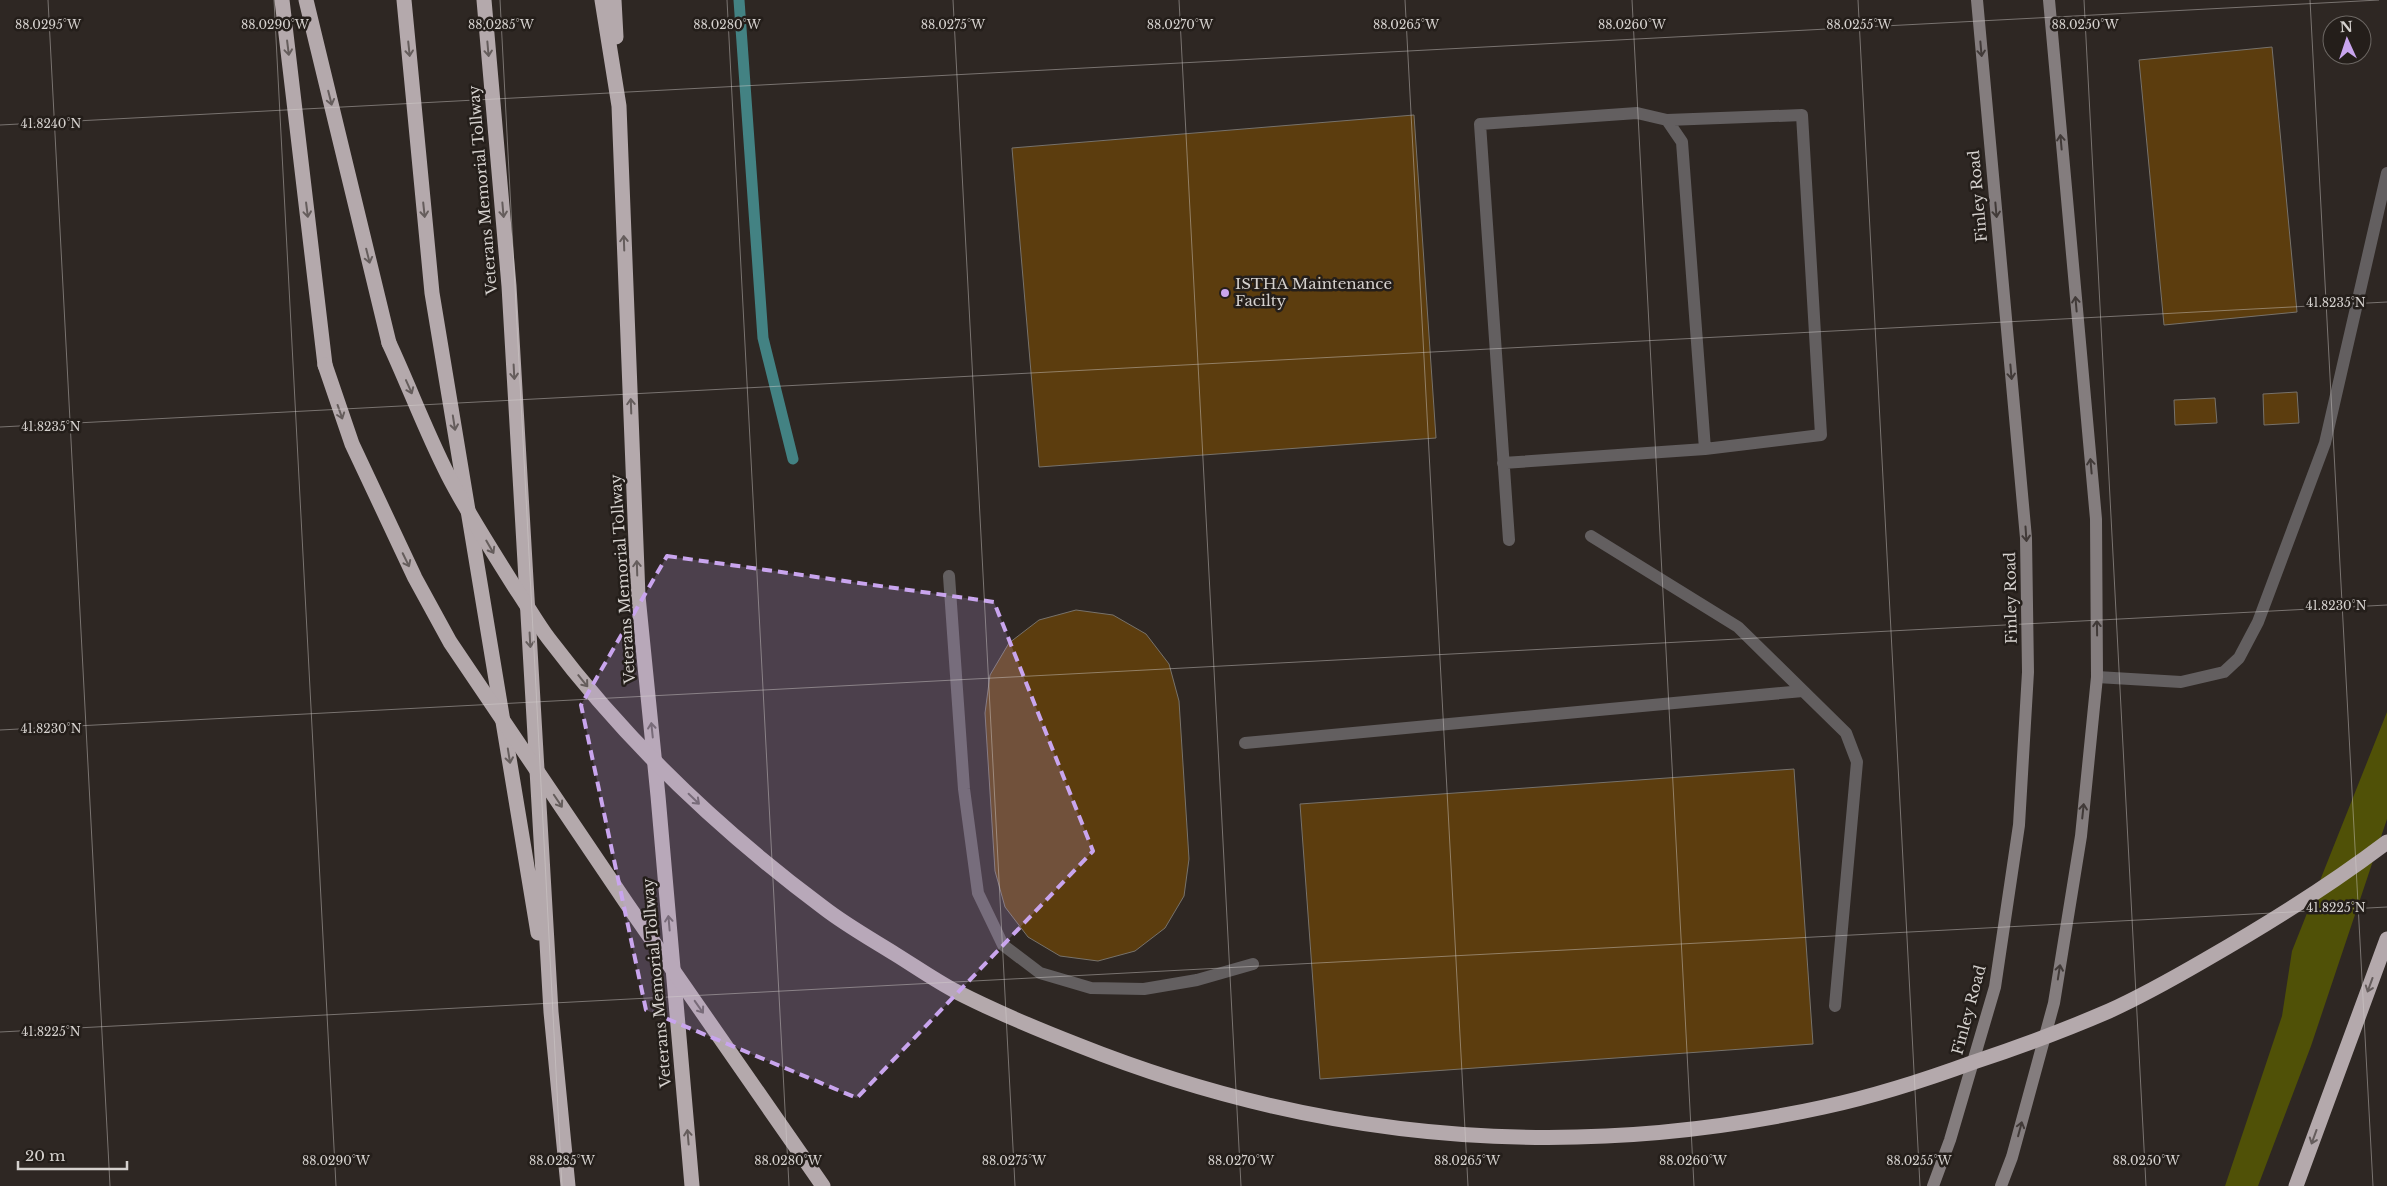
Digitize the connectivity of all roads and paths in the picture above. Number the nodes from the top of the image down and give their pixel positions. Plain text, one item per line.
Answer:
1 (282, 0) edge
2 (306, 0) edge
3 (404, 0) edge
4 (484, 0) edge
5 (602, 0) edge
6 (614, 0) edge
7 (1977, 0) edge
8 (2049, 0) edge
9 (618, 106) junction
10 (1667, 120) junction
11 (2387, 173) edge
12 (1705, 448) junction
13 (1503, 463) junction
14 (1591, 536) dead end
15 (1509, 540) dead end
16 (949, 576) dead end
17 (2097, 677) junction
18 (1803, 691) junction
19 (1245, 743) dead end
20 (2387, 842) edge
21 (2387, 939) edge
22 (1253, 964) dead end
23 (1835, 1006) dead end
24 (551, 1012) junction
25 (568, 1186) edge
26 (692, 1186) edge
27 (823, 1186) edge
28 (1933, 1186) edge
29 (2001, 1186) edge
30 (2296, 1186) edge

1 -> 27 highway, bridge
2 -> 20 highway, bridge
3 -> 24 highway
4 -> 24 highway, Veterans Memorial Tollway
5 - 9 highway, Veterans Memorial Tollway
6 - 9 highway
7 -> 28 main road, Finley Road
17 -> 8 main road
26 -> 9 highway, Veterans Memorial Tollway
10 - 12 lane
10 - 12 lane
10 - 13 lane
11 - 17 lane
12 - 13 lane
13 - 15 lane
14 - 18 lane
16 - 22 lane
29 -> 17 main road
18 - 19 lane
18 - 23 lane
21 -> 30 highway
24 - 25 highway, Veterans Memorial Tollway

